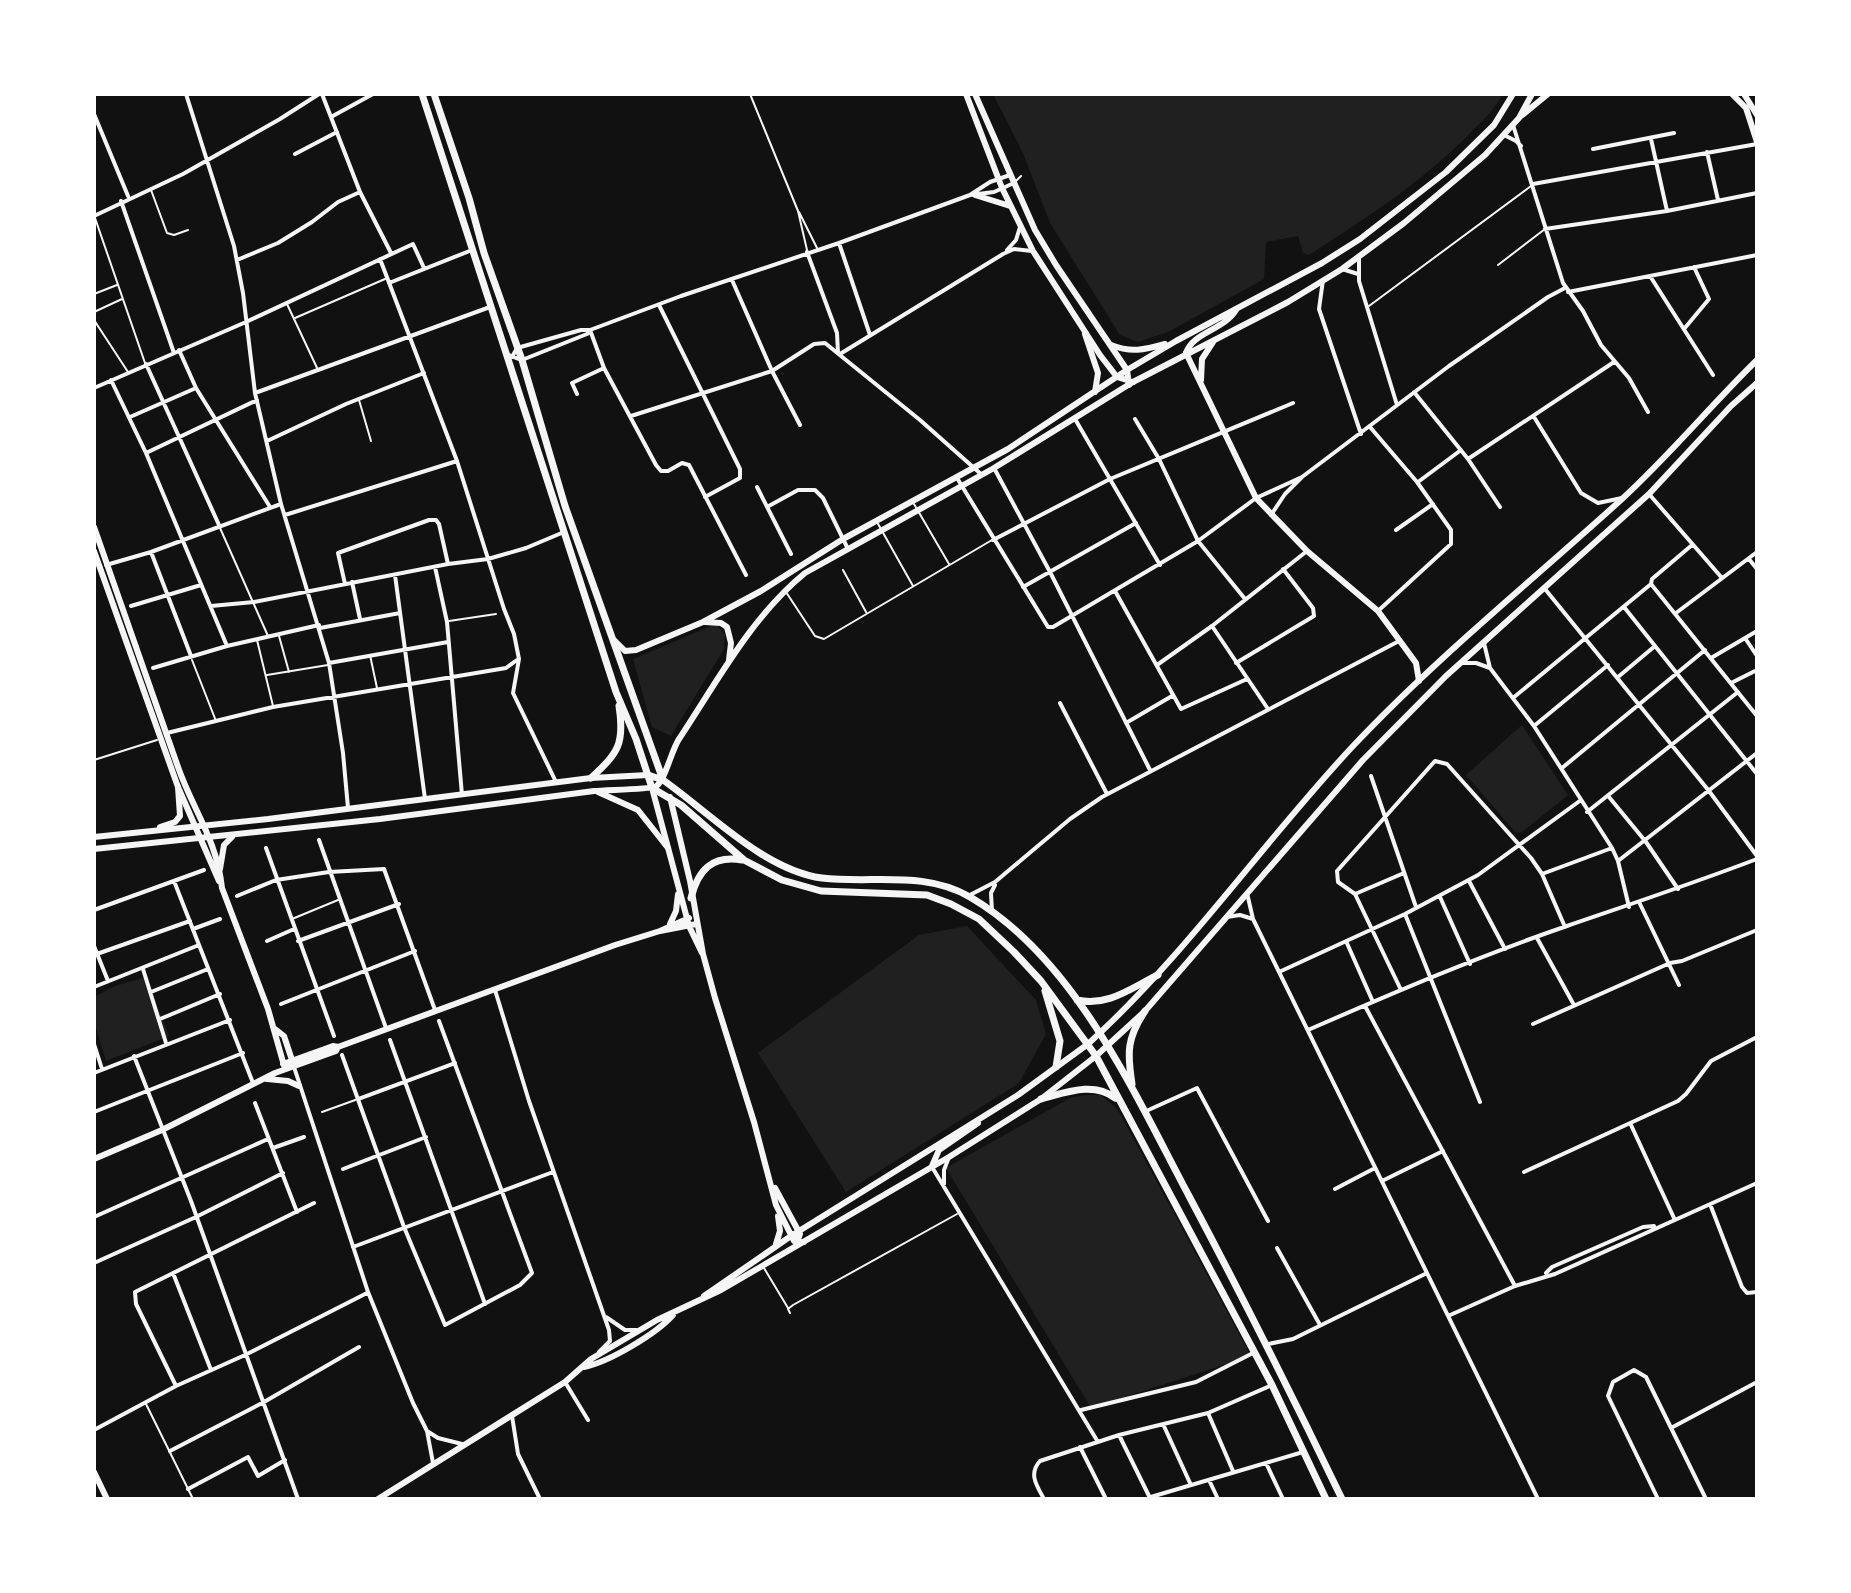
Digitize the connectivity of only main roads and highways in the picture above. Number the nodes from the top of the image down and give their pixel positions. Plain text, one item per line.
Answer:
1 (422, 94) edge
2 (434, 94) edge
3 (966, 94) edge
4 (975, 94) edge
5 (1513, 94) edge
6 (1532, 94) edge
7 (1548, 94) edge
8 (1732, 94) edge
9 (1744, 94) edge
10 (1757, 115) edge
11 (1519, 118) junction
12 (1756, 128) edge
13 (1757, 143) edge
14 (973, 195) road end
15 (1010, 206) junction
16 (1288, 284) junction
17 (1293, 299) junction
18 (1236, 310) junction
19 (1085, 334) junction
20 (1176, 341) junction
21 (1214, 341) junction
22 (1111, 345) junction
23 (1186, 353) junction
24 (1757, 360) edge
25 (1127, 370) junction
26 (1117, 377) junction
27 (1131, 383) junction
28 (1201, 383) junction
29 (1757, 383) edge
30 (1095, 392) junction
31 (94, 527) edge
32 (96, 548) edge
33 (121, 618) junction
34 (703, 622) junction
35 (614, 638) junction
36 (1416, 663) junction
37 (729, 664) junction
38 (1431, 669) junction
39 (1419, 681) junction
40 (616, 692) junction
41 (648, 775) junction
42 (591, 778) junction
43 (663, 780) junction
44 (178, 787) junction
45 (652, 788) junction
46 (594, 791) junction
47 (670, 797) junction
48 (206, 825) junction
49 (195, 827) junction
50 (150, 831) junction
51 (242, 834) junction
52 (94, 837) edge
53 (210, 838) junction
54 (199, 839) junction
55 (668, 848) junction
56 (94, 849) edge
57 (744, 860) junction
58 (220, 869) junction
59 (222, 888) junction
60 (679, 890) junction
61 (691, 898) junction
62 (692, 921) junction
63 (670, 924) junction
64 (660, 931) junction
65 (1158, 975) junction
66 (1041, 981) junction
67 (1077, 1000) junction
68 (1145, 1011) junction
69 (275, 1029) junction
70 (1100, 1033) junction
71 (1088, 1044) junction
72 (1110, 1046) junction
73 (1096, 1056) junction
74 (293, 1064) junction
75 (284, 1066) junction
76 (1056, 1067) junction
77 (265, 1079) junction
78 (299, 1086) road end
79 (1133, 1090) junction
80 (1041, 1099) junction
81 (1119, 1101) junction
82 (982, 1117) junction
83 (94, 1159) edge
84 (932, 1166) junction
85 (770, 1178) junction
86 (776, 1205) junction
87 (798, 1231) junction
88 (791, 1236) junction
89 (799, 1244) junction
90 (771, 1250) junction
91 (703, 1299) junction
92 (675, 1313) junction
93 (584, 1367) junction
94 (94, 1472) edge
95 (107, 1499) edge
96 (378, 1499) edge
97 (1326, 1499) edge
98 (1342, 1499) edge

1 - 40 main road
2 - 35 main road
3 - 15 main road
4 - 22 main road
5 - 16 main road
6 - 11 main road
7 - 11 main road
8 - 12 main road
9 - 10 main road
11 - 17 main road
12 - 13 main road
14 - 15 main road
15 - 19 main road
16 - 17 main road
16 - 18 main road
17 - 21 main road
18 - 20 main road
18 - 23 main road
19 - 26 main road
19 - 30 main road
20 - 22 main road
20 - 25 main road
21 - 23 main road
21 - 28 main road
22 - 25 main road
23 - 27 main road
23 - 28 main road
24 - 38 main road
25 - 26 main road
25 - 27 main road
26 - 27 main road
26 - 30 main road
27 - 37 main road
28 - 36 main road
29 - 68 main road
30 - 34 main road
31 - 32 main road
32 - 33 main road
33 - 44 main road
33 - 48 main road
34 - 35 main road
34 - 37 main road
35 - 43 main road
36 - 38 main road
36 - 39 main road
37 - 43 main road
38 - 39 main road
39 - 65 main road
40 - 41 main road
40 - 42 main road
41 - 42 main road
41 - 43 main road
41 - 45 main road
42 - 48 main road
43 - 45 main road
43 - 47 main road
43 - 67 main road
44 - 49 main road
44 - 50 main road
45 - 46 main road
45 - 47 main road
45 - 55 main road
46 - 51 main road
46 - 55 main road
47 - 57 main road
47 - 61 main road
48 - 49 main road
48 - 53 main road
49 - 50 main road
49 - 54 main road
50 - 52 main road
51 - 53 main road
51 - 58 main road
53 - 54 main road
53 - 58 main road
54 - 56 main road
54 - 59 main road
55 - 60 main road
57 - 61 main road
57 - 66 main road
58 - 59 main road
59 - 69 main road
60 - 62 main road
60 - 63 main road
61 - 62 main road
62 - 63 main road
62 - 64 main road
62 - 85 main road
63 - 64 main road
64 - 74 main road
65 - 67 main road
65 - 70 main road
66 - 71 main road
66 - 76 main road
67 - 70 main road
68 - 72 main road
68 - 79 main road
69 - 74 main road
69 - 75 main road
70 - 71 main road
70 - 72 main road
71 - 73 main road
71 - 76 main road
72 - 73 main road
72 - 79 main road
73 - 80 main road
73 - 81 main road
74 - 75 main road
75 - 77 main road
76 - 82 main road
77 - 78 main road
77 - 83 main road
79 - 98 main road
80 - 81 main road
80 - 84 main road
81 - 97 main road
82 - 84 main road
82 - 87 main road
84 - 89 main road
85 - 86 main road
85 - 87 main road
86 - 88 main road
86 - 90 main road
87 - 88 main road
87 - 89 main road
88 - 89 main road
88 - 90 main road
89 - 91 main road
90 - 91 main road
91 - 92 main road
92 - 93 main road
92 - 93 main road
93 - 96 main road
94 - 95 main road

